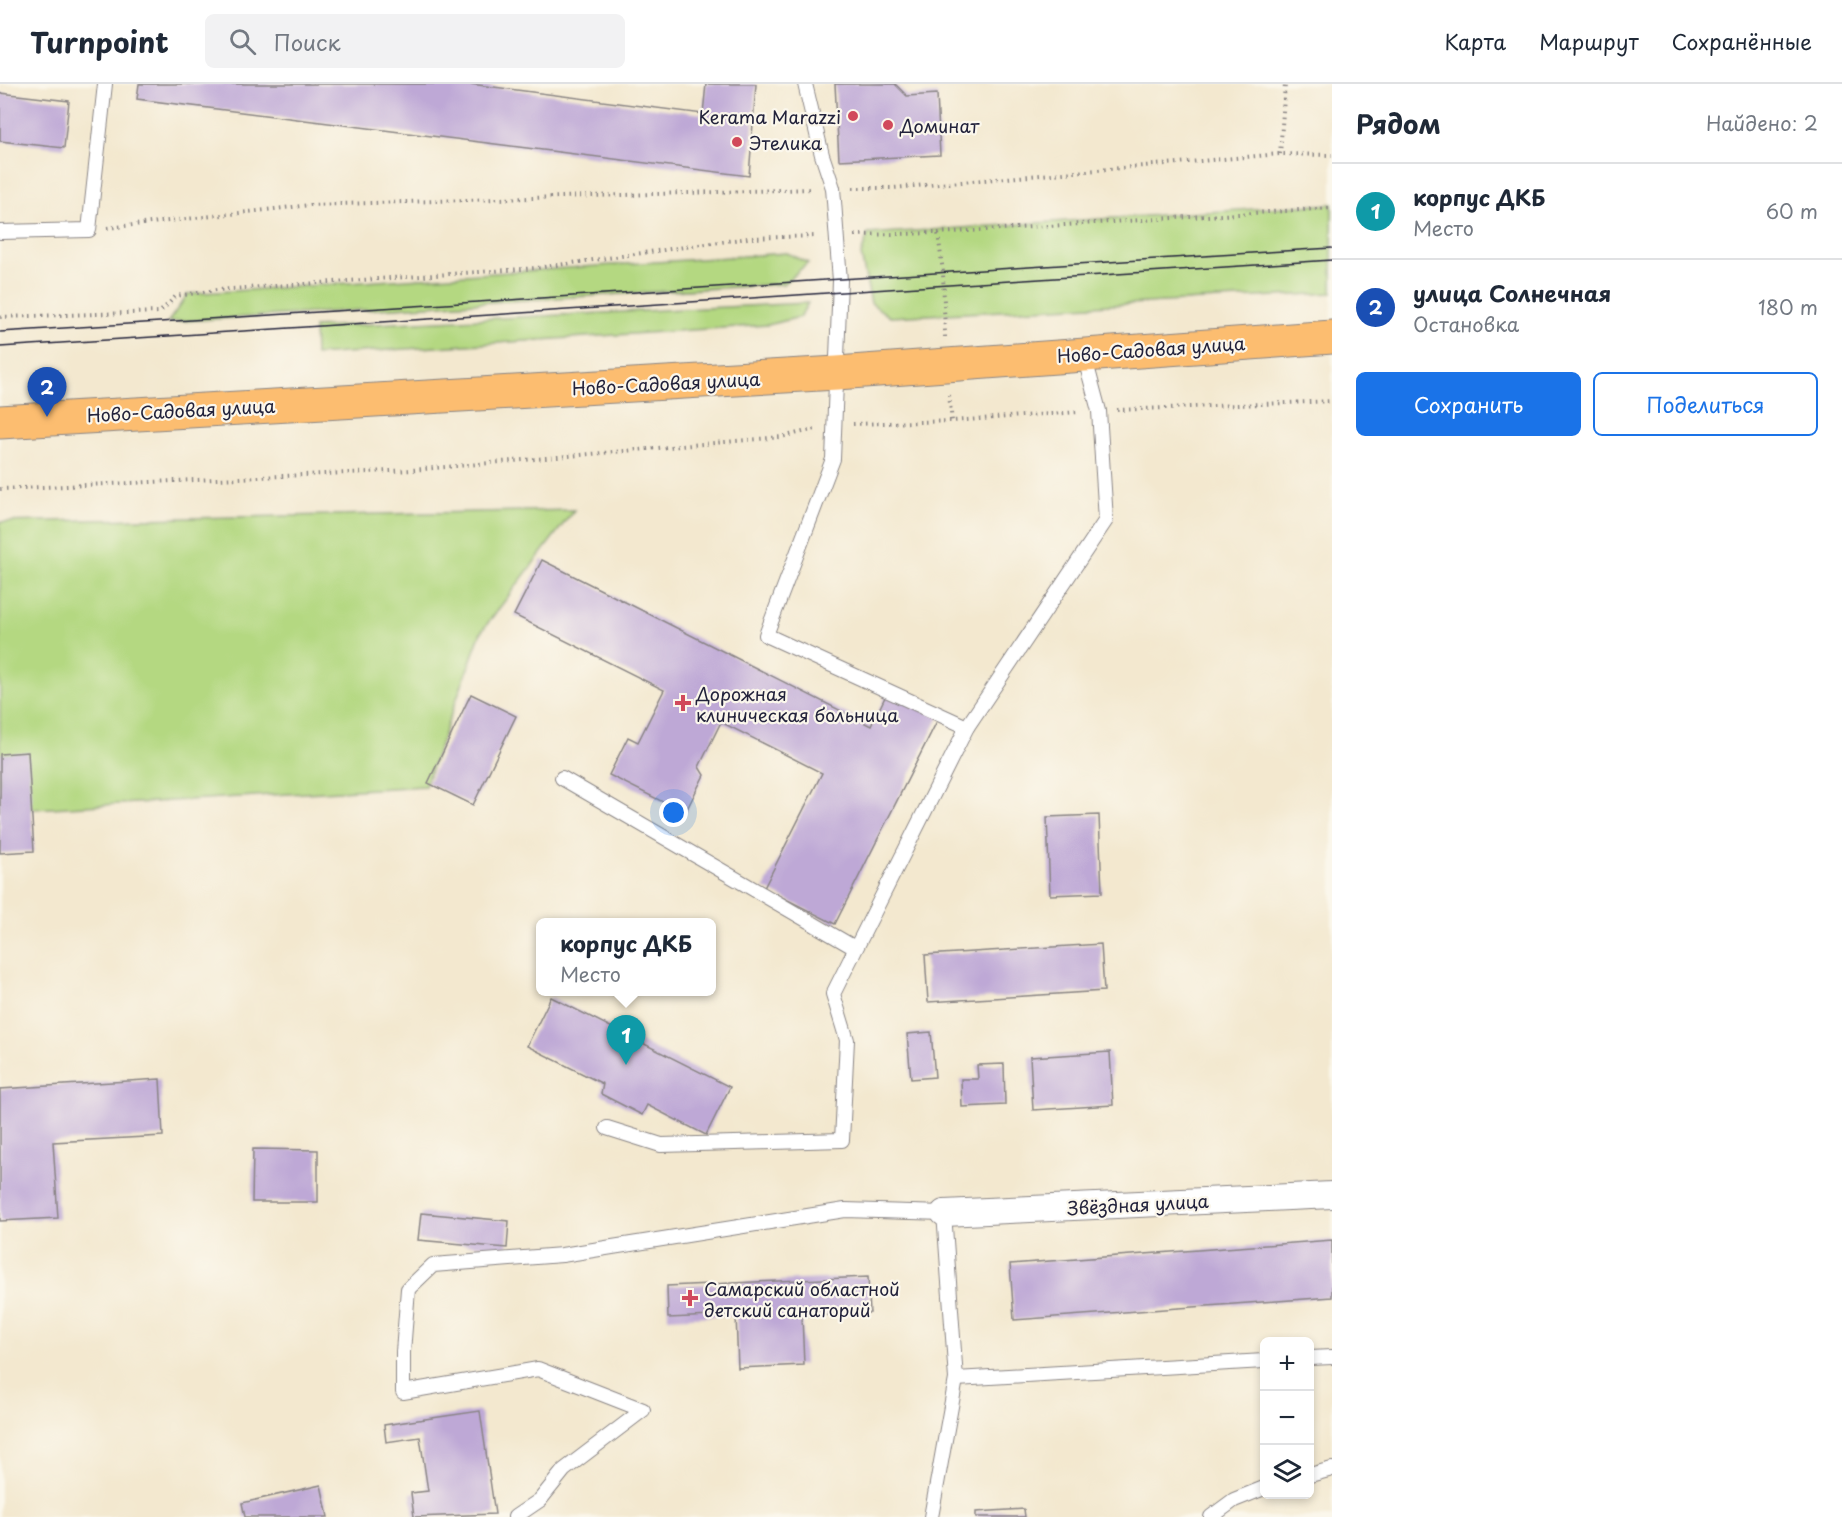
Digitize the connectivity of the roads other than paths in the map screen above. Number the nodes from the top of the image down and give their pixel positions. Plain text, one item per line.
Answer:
1 (105, 84) edge
2 (805, 84) edge
3 (0, 232) edge
4 (1332, 338) edge
5 (1083, 353) junction
6 (837, 373) junction
7 (0, 422) edge
8 (967, 727) junction
9 (561, 778) dead end
10 (855, 948) junction
11 (607, 1128) dead end
12 (1332, 1195) edge
13 (944, 1213) junction
14 (1332, 1356) edge
15 (1314, 1358) edge
16 (1260, 1361) edge
17 (956, 1379) junction
18 (1332, 1469) edge
19 (1314, 1474) edge
20 (1260, 1490) edge
21 (515, 1517) edge
22 (931, 1517) edge
23 (1211, 1517) edge

1 - 3 lane
2 - 6 lane
4 - 5 main road, Ново-Садовая улица
5 - 6 main road, Ново-Садовая улица
5 - 8 lane
6 - 7 main road, Ново-Садовая улица
6 - 8 lane
8 - 10 lane
9 - 10 lane
10 - 11 lane
12 - 13 street, Звёздная улица
13 - 17 lane
13 - 21 lane
14 - 15 lane
16 - 17 lane
17 - 22 lane
18 - 19 lane
20 - 23 lane

